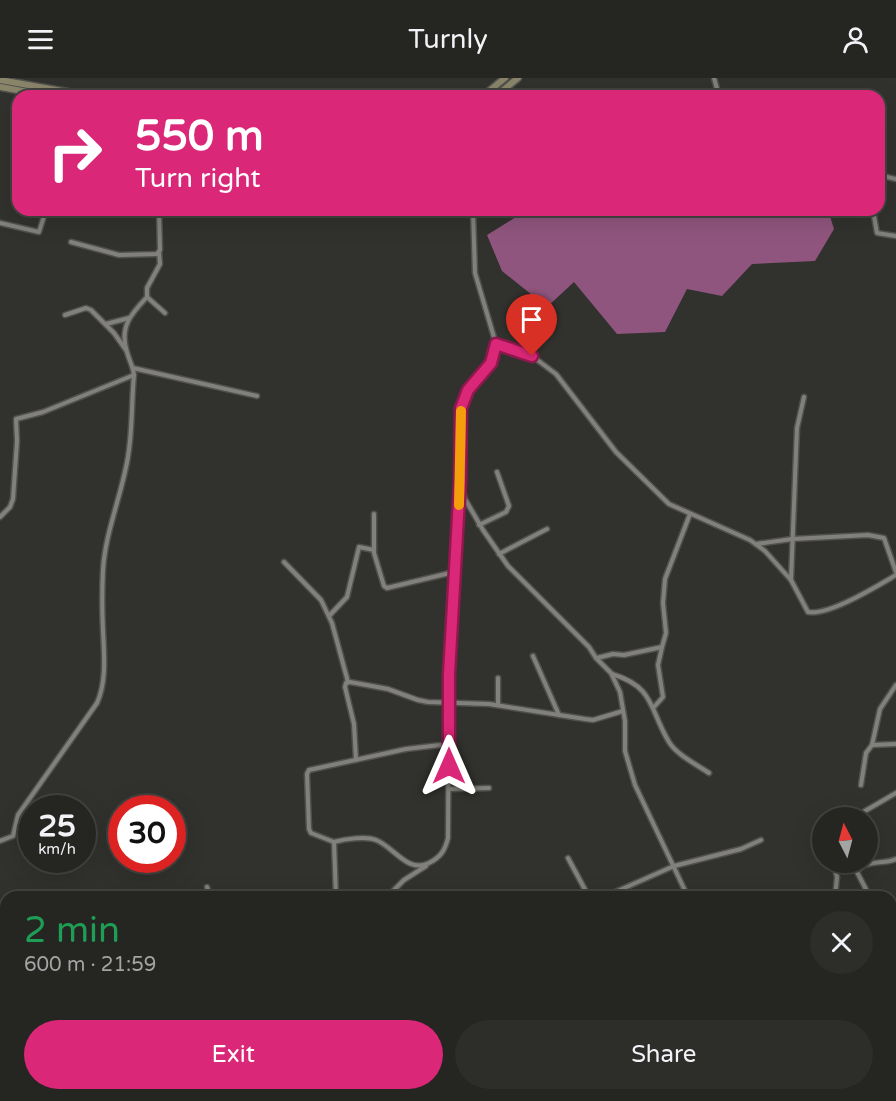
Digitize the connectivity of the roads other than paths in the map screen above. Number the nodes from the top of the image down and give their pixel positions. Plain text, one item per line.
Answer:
1 (505, 78) edge
2 (518, 78) edge
3 (0, 80) edge
4 (0, 87) edge
5 (17, 90) edge
6 (50, 90) edge
7 (490, 90) edge
8 (503, 90) edge
9 (44, 216) edge
10 (159, 216) edge
11 (473, 216) edge
12 (874, 216) edge
13 (0, 223) edge
14 (896, 236) edge
15 (71, 242) dead end
16 (159, 252) junction
17 (147, 297) junction
18 (165, 313) dead end
19 (64, 315) dead end
20 (129, 318) junction
21 (106, 324) junction
22 (496, 344) junction
23 (126, 351) junction
24 (133, 368) junction
25 (134, 375) junction
26 (257, 396) dead end
27 (804, 397) dead end
28 (497, 472) dead end
29 (460, 482) junction
30 (374, 514) dead end
31 (690, 514) junction
32 (0, 517) edge
33 (479, 525) junction
34 (547, 529) dead end
35 (792, 539) junction
36 (756, 544) junction
37 (374, 550) junction
38 (499, 554) junction
39 (284, 562) dead end
40 (454, 572) junction
41 (896, 574) edge
42 (791, 580) junction
43 (329, 616) junction
44 (662, 647) junction
45 (533, 656) dead end
46 (596, 658) junction
47 (611, 673) junction
48 (498, 678) dead end
49 (348, 682) junction
50 (896, 685) edge
51 (449, 701) junction
52 (498, 705) junction
53 (654, 707) junction
54 (624, 711) junction
55 (559, 715) junction
56 (449, 744) junction
57 (896, 744) edge
58 (872, 745) junction
59 (356, 760) junction
60 (709, 773) dead end
61 (861, 785) dead end
62 (489, 788) dead end
63 (449, 789) junction
64 (896, 793) edge
65 (872, 807) edge
66 (761, 840) dead end
67 (0, 841) edge
68 (334, 842) junction
69 (568, 858) dead end
70 (896, 859) edge
71 (433, 861) junction
72 (878, 863) edge
73 (674, 866) junction
74 (836, 873) edge
75 (858, 873) edge
76 (207, 887) dead end
77 (208, 891) edge
78 (336, 891) edge
79 (393, 891) edge
80 (586, 891) edge
81 (618, 891) edge
82 (685, 891) edge
83 (836, 891) edge
84 (867, 891) edge

1 - 7 main road
2 - 8 main road
3 - 6 main road
4 - 5 main road
9 - 13 street
10 - 16 street
11 - 22 street
12 - 14 street
15 - 16 street
16 - 17 street
17 - 18 street
17 - 20 street
19 - 21 street
20 - 21 street
20 - 23 street
21 - 23 street
22 - 29 street
22 - 31 street
23 - 24 street
24 - 25 street
24 - 26 street
25 - 32 street
25 - 67 street
27 - 35 street
28 - 33 street
29 - 33 street
29 - 40 street
30 - 37 street
31 - 36 street
31 - 44 street
33 - 38 street
34 - 38 street
35 - 36 street
35 - 41 street
35 - 42 street
36 - 42 street
37 - 40 street
37 - 43 street
38 - 46 street
39 - 43 street
40 - 51 street
41 - 42 street
43 - 49 street
44 - 46 street
44 - 53 street
45 - 55 street
46 - 47 street
47 - 53 street
47 - 54 street
48 - 52 street
49 - 51 street
49 - 59 street
50 - 58 street
51 - 52 street
51 - 56 street
52 - 55 street
53 - 60 street
54 - 55 street
54 - 73 street
56 - 59 street
56 - 63 street
57 - 58 street
58 - 61 street
59 - 68 street
62 - 63 street
63 - 71 street
64 - 65 street
66 - 73 street
68 - 71 street
68 - 78 street
69 - 80 street
70 - 72 street
71 - 79 street
73 - 81 street
73 - 82 street
74 - 83 street
75 - 84 street
76 - 77 street

